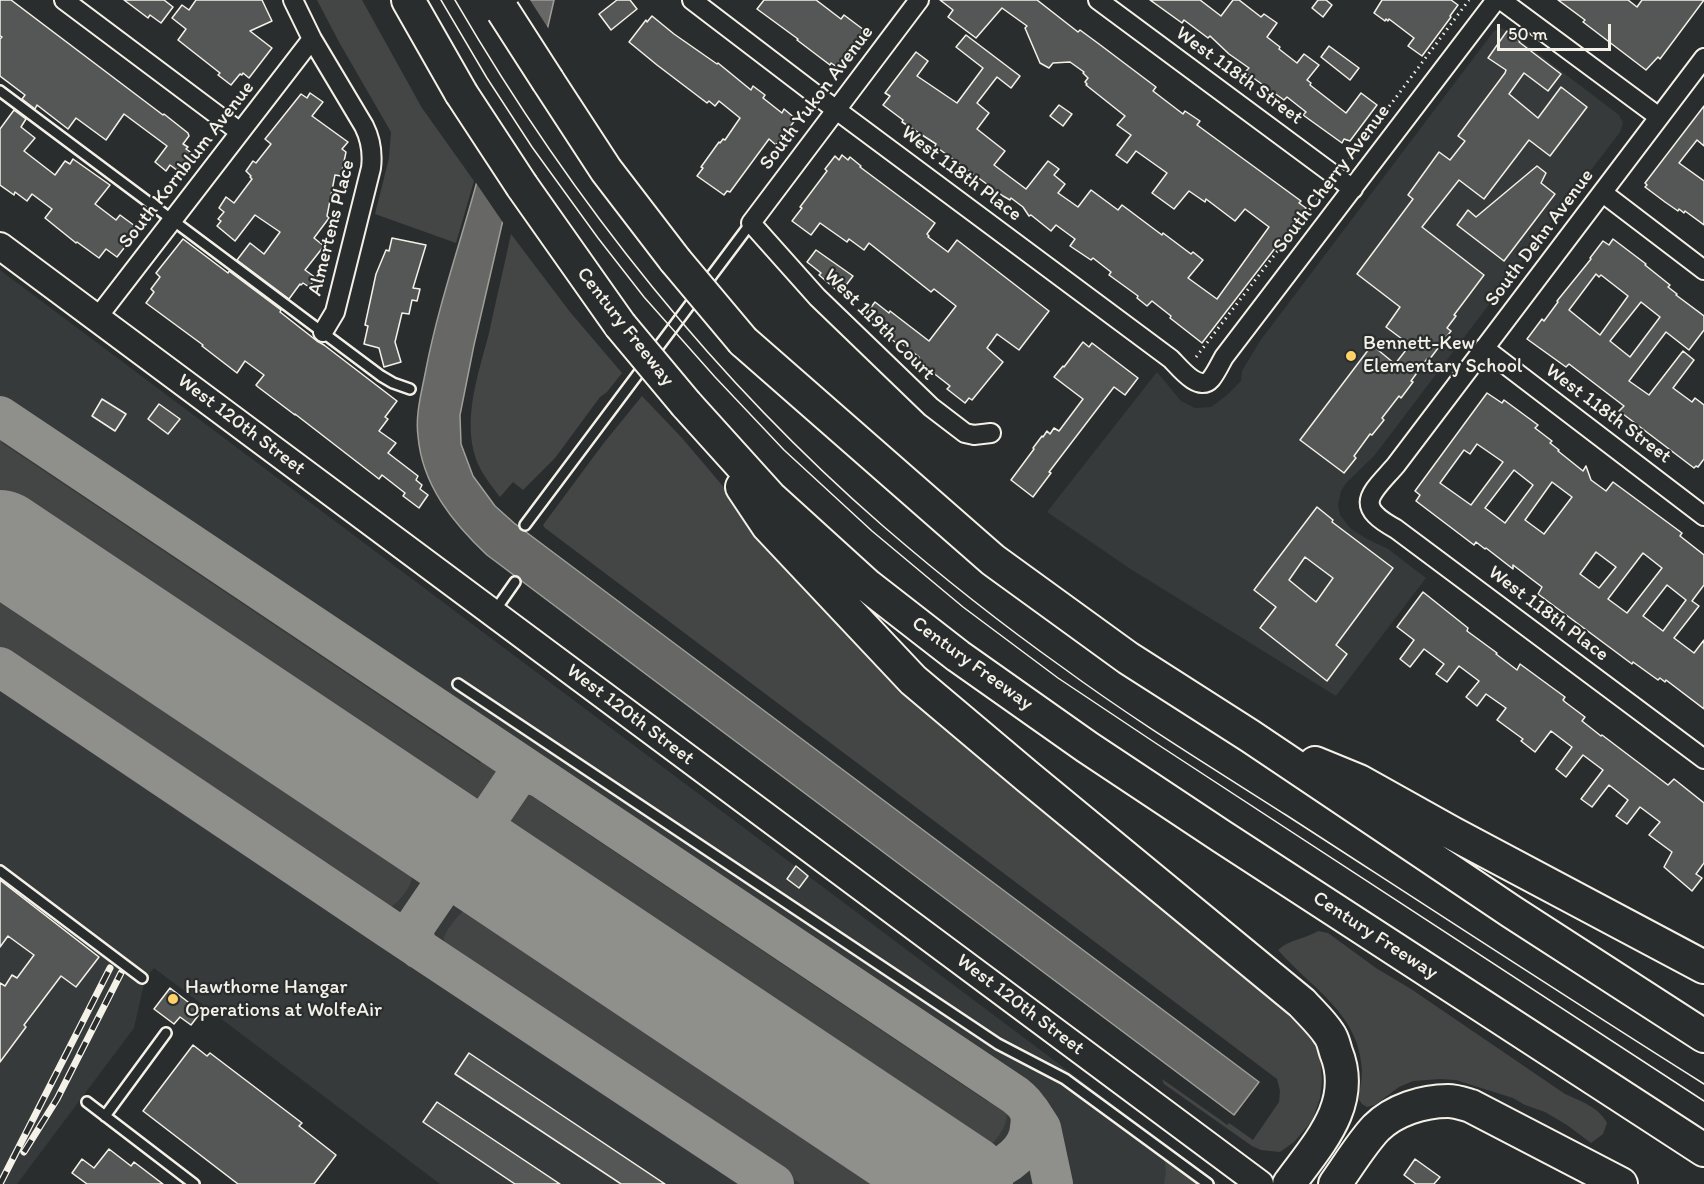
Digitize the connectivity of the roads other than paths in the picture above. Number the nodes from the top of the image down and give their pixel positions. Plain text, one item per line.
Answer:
1 (64, 0) edge
2 (293, 0) edge
3 (408, 0) edge
4 (692, 0) edge
5 (919, 0) edge
6 (1098, 0) edge
7 (1498, 0) edge
8 (500, 5) edge
9 (312, 39) junction
10 (1704, 58) edge
11 (0, 91) edge
12 (836, 109) junction
13 (1659, 117) junction
14 (240, 132) junction
15 (1353, 189) junction
16 (1603, 193) junction
17 (172, 221) junction
18 (751, 223) junction
19 (0, 246) edge
20 (1704, 270) edge
21 (98, 318) junction
22 (322, 332) junction
23 (1484, 348) junction
24 (1204, 383) joint
25 (410, 389) dead end
26 (686, 404) junction
27 (991, 433) dead end
28 (1369, 502) joint
29 (1704, 516) edge
30 (525, 525) dead end
31 (515, 582) dead end
32 (493, 613) junction
33 (458, 684) dead end
34 (1250, 736) junction
35 (1704, 759) edge
36 (0, 870) edge
37 (1704, 967) edge
38 (142, 978) dead end
39 (166, 1033) dead end
40 (1704, 1036) edge
41 (87, 1102) dead end
42 (105, 1116) junction
43 (1704, 1150) edge
44 (194, 1184) edge
45 (1208, 1184) edge
46 (1260, 1184) edge
47 (1289, 1184) edge
48 (1335, 1184) edge
49 (1621, 1184) edge

1 - 14 street
2 - 9 street, Almertens Place
3 - 26 highway, Century Freeway, bridge
4 - 12 street, West 118th Place
5 - 12 street, South Yukon Avenue
6 - 15 street, West 118th Street
7 - 13 street
7 - 15 street, South Cherry Avenue
8 - 34 highway, bridge
9 - 14 street, South Kornblum Avenue
9 - 22 street, Almertens Place
10 - 13 street, South Dehn Avenue
11 - 17 lane
12 - 18 street, South Yukon Avenue
12 - 24 street, West 118th Place
13 - 16 street, South Dehn Avenue
14 - 17 street, South Kornblum Avenue
15 - 24 street, South Cherry Avenue
16 - 20 street
16 - 23 street, South Dehn Avenue
17 - 21 street, South Kornblum Avenue
17 - 22 lane
18 - 27 street, West 119th Court
18 - 30 lane
19 - 21 main road, West 120th Street
21 - 32 main road, West 120th Street
22 - 25 lane
23 - 28 street, South Dehn Avenue
23 - 29 street, West 118th Street
26 - 43 highway, Century Freeway
26 - 47 highway
28 - 35 street, West 118th Place
31 - 32 lane
32 - 46 main road, West 120th Street
33 - 45 lane
34 - 37 highway
34 - 40 highway
36 - 38 lane
39 - 42 lane
41 - 42 lane
42 - 44 lane
48 - 49 highway

